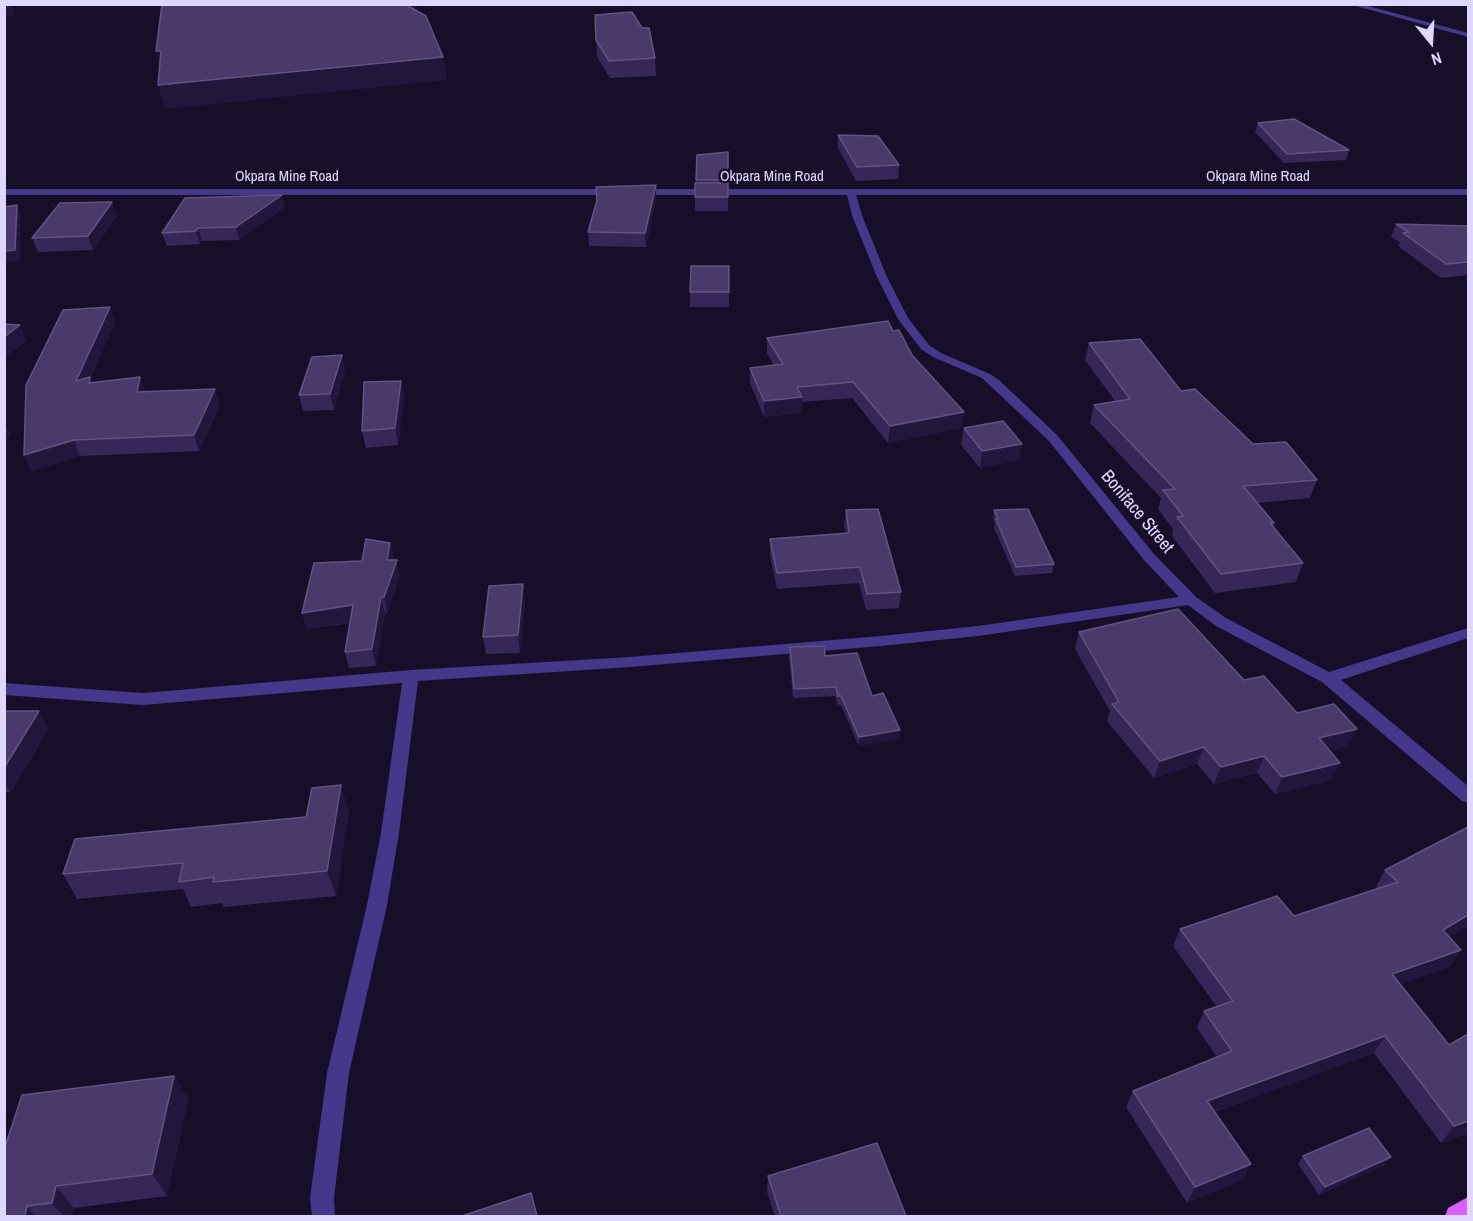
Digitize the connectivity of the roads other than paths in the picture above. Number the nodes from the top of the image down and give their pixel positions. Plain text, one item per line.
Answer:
1 (1352, 4) edge
2 (1468, 35) edge
3 (4, 192) edge
4 (851, 192) junction
5 (1468, 192) edge
6 (1191, 600) junction
7 (1468, 633) edge
8 (411, 676) junction
9 (1328, 678) junction
10 (4, 689) edge
11 (1468, 795) edge
12 (1468, 1209) edge
13 (323, 1216) edge
14 (1456, 1216) edge

1 - 2 street
3 - 4 street, Okpara Mine Road
4 - 5 street, Okpara Mine Road
4 - 6 street, Boniface Street
6 - 8 street
6 - 9 street, Boniface Street
7 - 9 street
8 - 10 street
8 - 13 street
9 - 11 street, Boniface Street
12 - 14 main road

